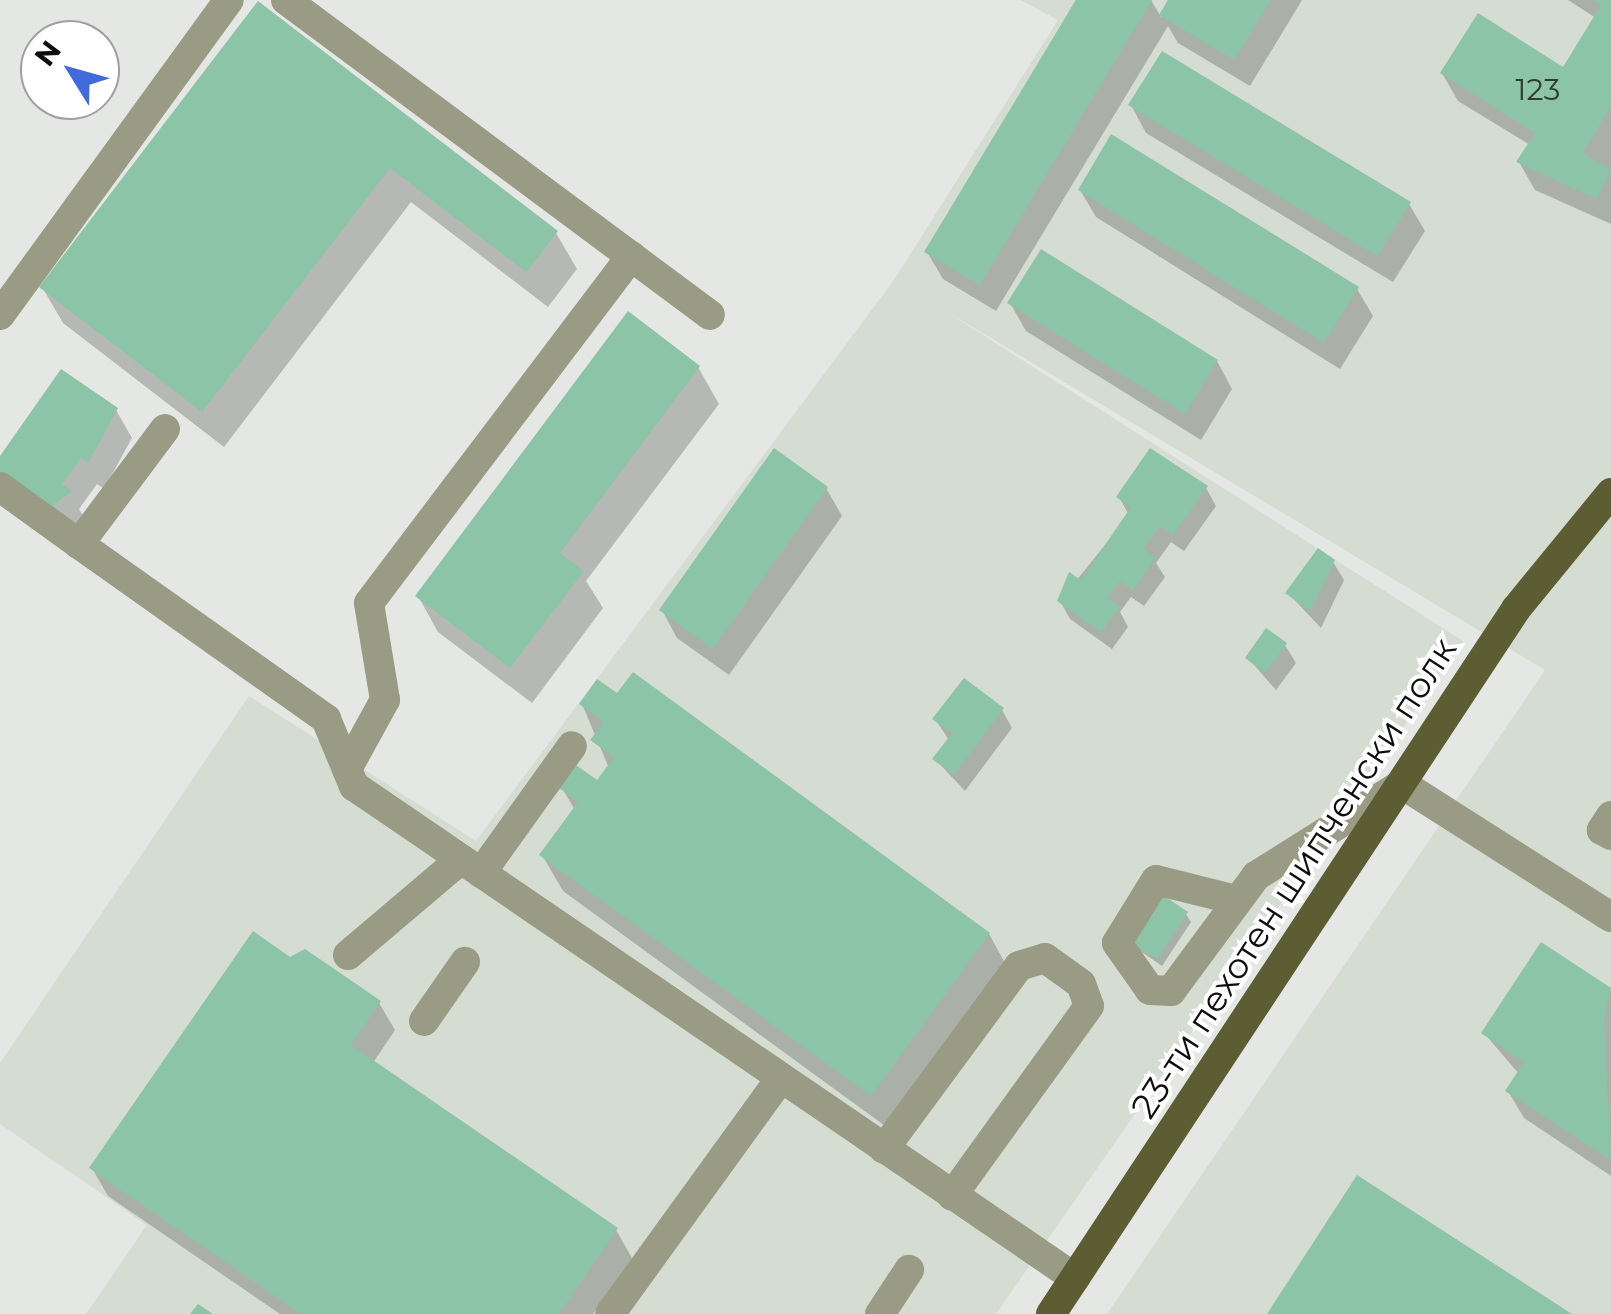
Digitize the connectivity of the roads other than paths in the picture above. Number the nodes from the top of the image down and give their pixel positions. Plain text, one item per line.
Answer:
1 (229, 0) edge
2 (286, 0) edge
3 (631, 256) junction
4 (710, 314) dead end
5 (0, 315) edge
6 (165, 429) dead end
7 (0, 487) edge
8 (1611, 493) edge
9 (80, 544) junction
10 (572, 746) dead end
11 (350, 777) junction
12 (1402, 784) junction
13 (1611, 816) edge
14 (1611, 835) edge
15 (471, 866) junction
16 (1232, 900) dead end
17 (1611, 917) edge
18 (348, 955) dead end
19 (466, 962) dead end
20 (424, 1022) dead end
21 (781, 1078) junction
22 (884, 1149) junction
23 (952, 1196) junction
24 (909, 1270) dead end
25 (1075, 1278) junction
26 (610, 1314) edge
27 (880, 1314) edge
28 (1051, 1314) edge

1 - 5 street
2 - 3 street
3 - 4 street
3 - 11 street
6 - 9 street
7 - 9 street
8 - 12 main road, 23-ти пехотен шипченски полк
9 - 11 street
10 - 15 street
11 - 15 street
12 - 16 street
12 - 17 street
12 - 25 main road, 23-ти пехотен шипченски полк
13 - 14 street
15 - 18 street
15 - 21 street
19 - 20 street
21 - 22 street
21 - 26 street
22 - 23 street
22 - 23 street
23 - 25 street
24 - 27 street
25 - 28 main road, 23-ти пехотен шипченски полк

